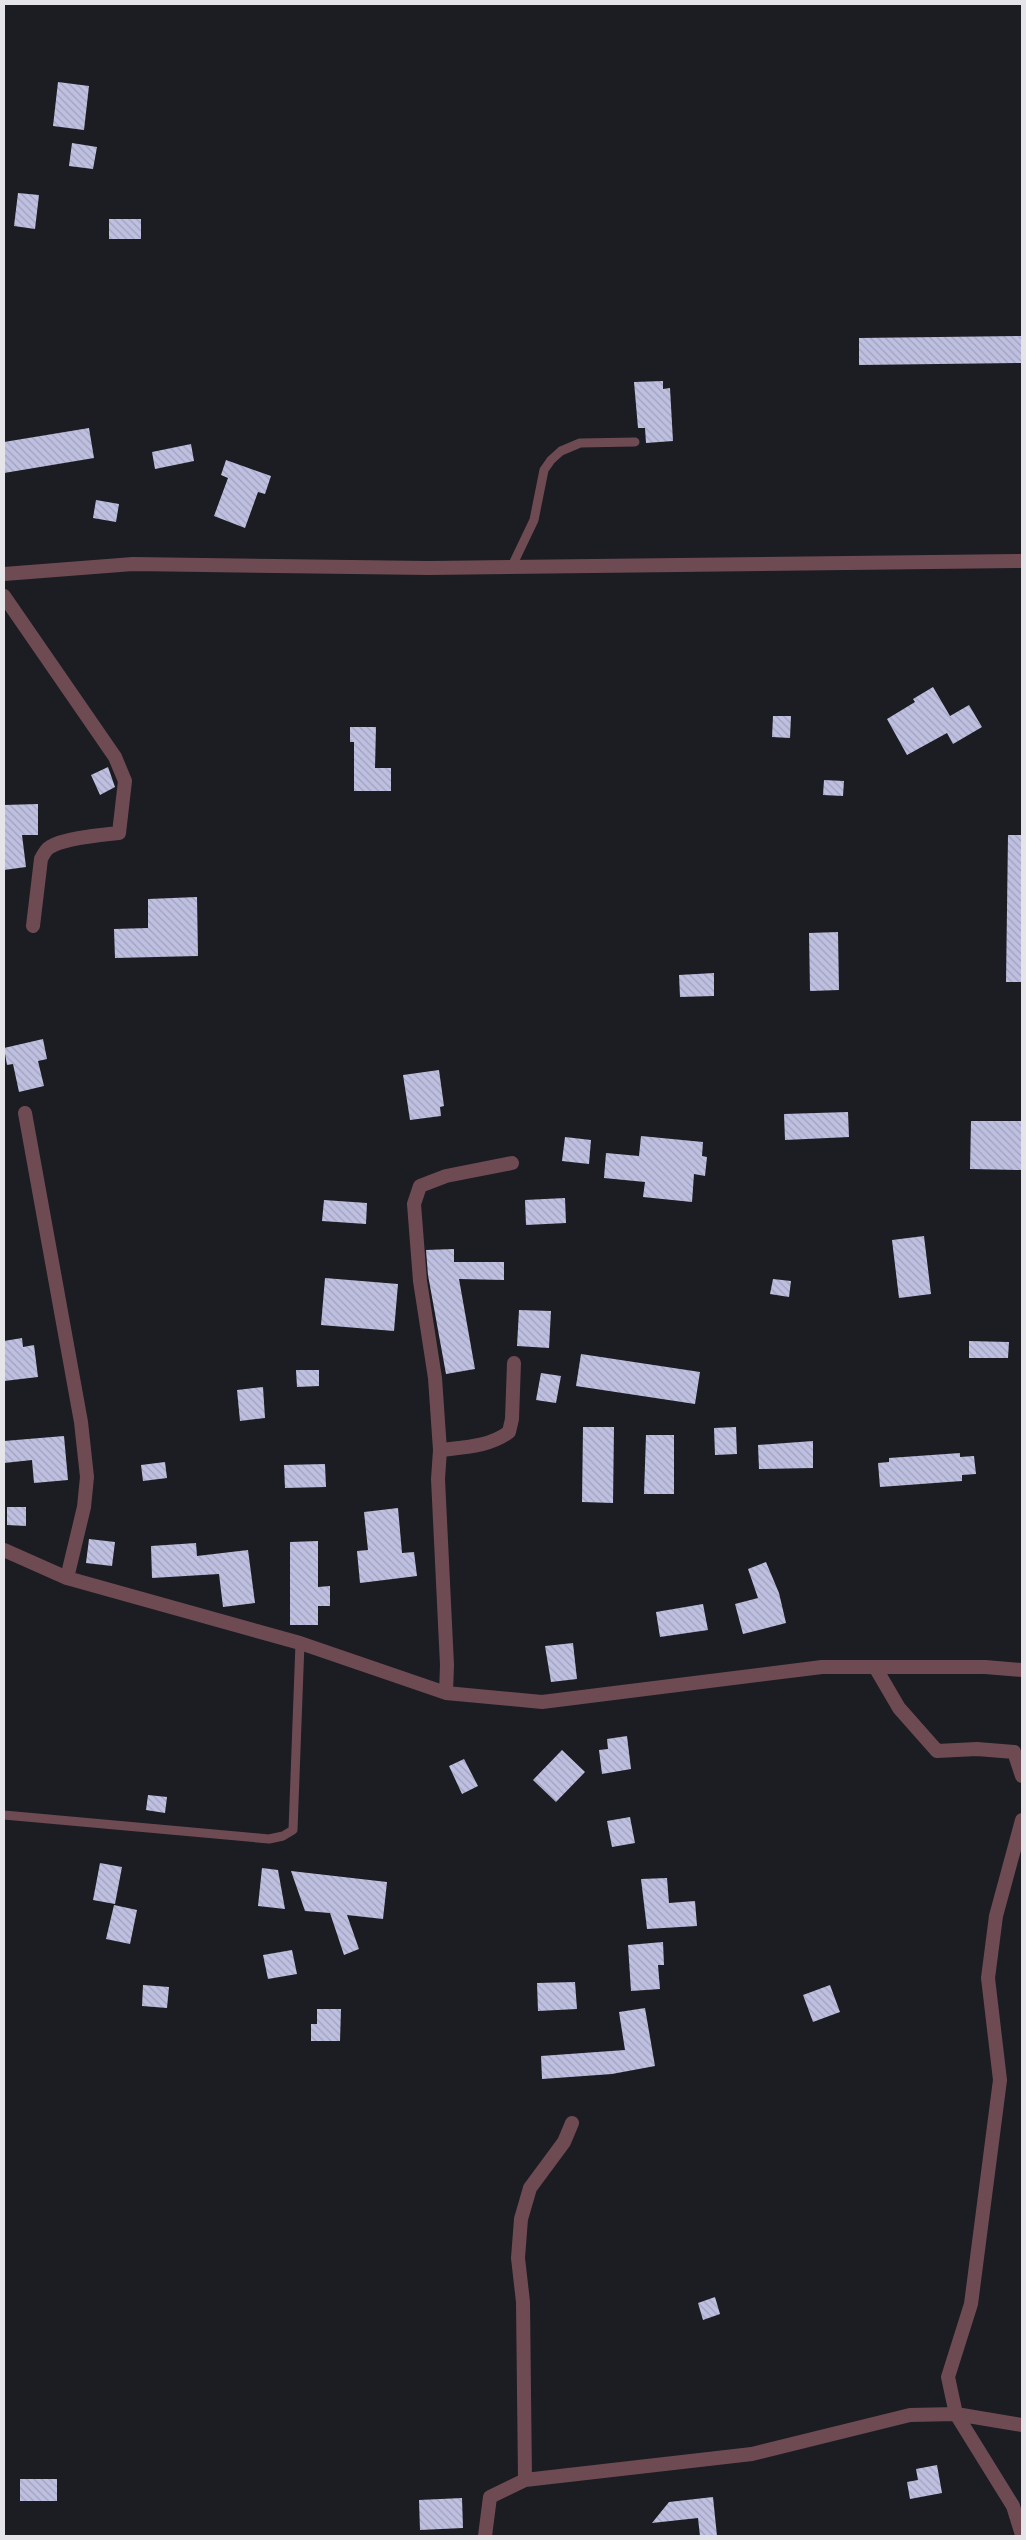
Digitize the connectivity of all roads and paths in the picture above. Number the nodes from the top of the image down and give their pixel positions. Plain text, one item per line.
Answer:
1 (635, 442) dead end
2 (1022, 560) edge
3 (512, 566) junction
4 (4, 574) edge
5 (4, 596) edge
6 (33, 926) dead end
7 (25, 1113) dead end
8 (512, 1163) dead end
9 (514, 1363) dead end
10 (440, 1450) junction
11 (4, 1550) edge
12 (67, 1578) junction
13 (300, 1643) junction
14 (875, 1667) junction
15 (1022, 1670) edge
16 (446, 1693) junction
17 (1022, 1776) edge
18 (4, 1815) edge
19 (1022, 1820) edge
20 (572, 2123) dead end
21 (956, 2414) junction
22 (1022, 2425) edge
23 (525, 2480) junction
24 (1022, 2535) edge
25 (486, 2536) edge

1 - 3 lane
2 - 3 street
3 - 4 street
5 - 6 street
7 - 12 street
8 - 10 street
9 - 10 street
10 - 16 street
11 - 12 street
12 - 13 street
13 - 16 street
13 - 18 lane
14 - 15 street
14 - 16 street
14 - 17 street
19 - 21 street
20 - 23 street
21 - 22 street
21 - 23 street
21 - 24 street
23 - 25 street

